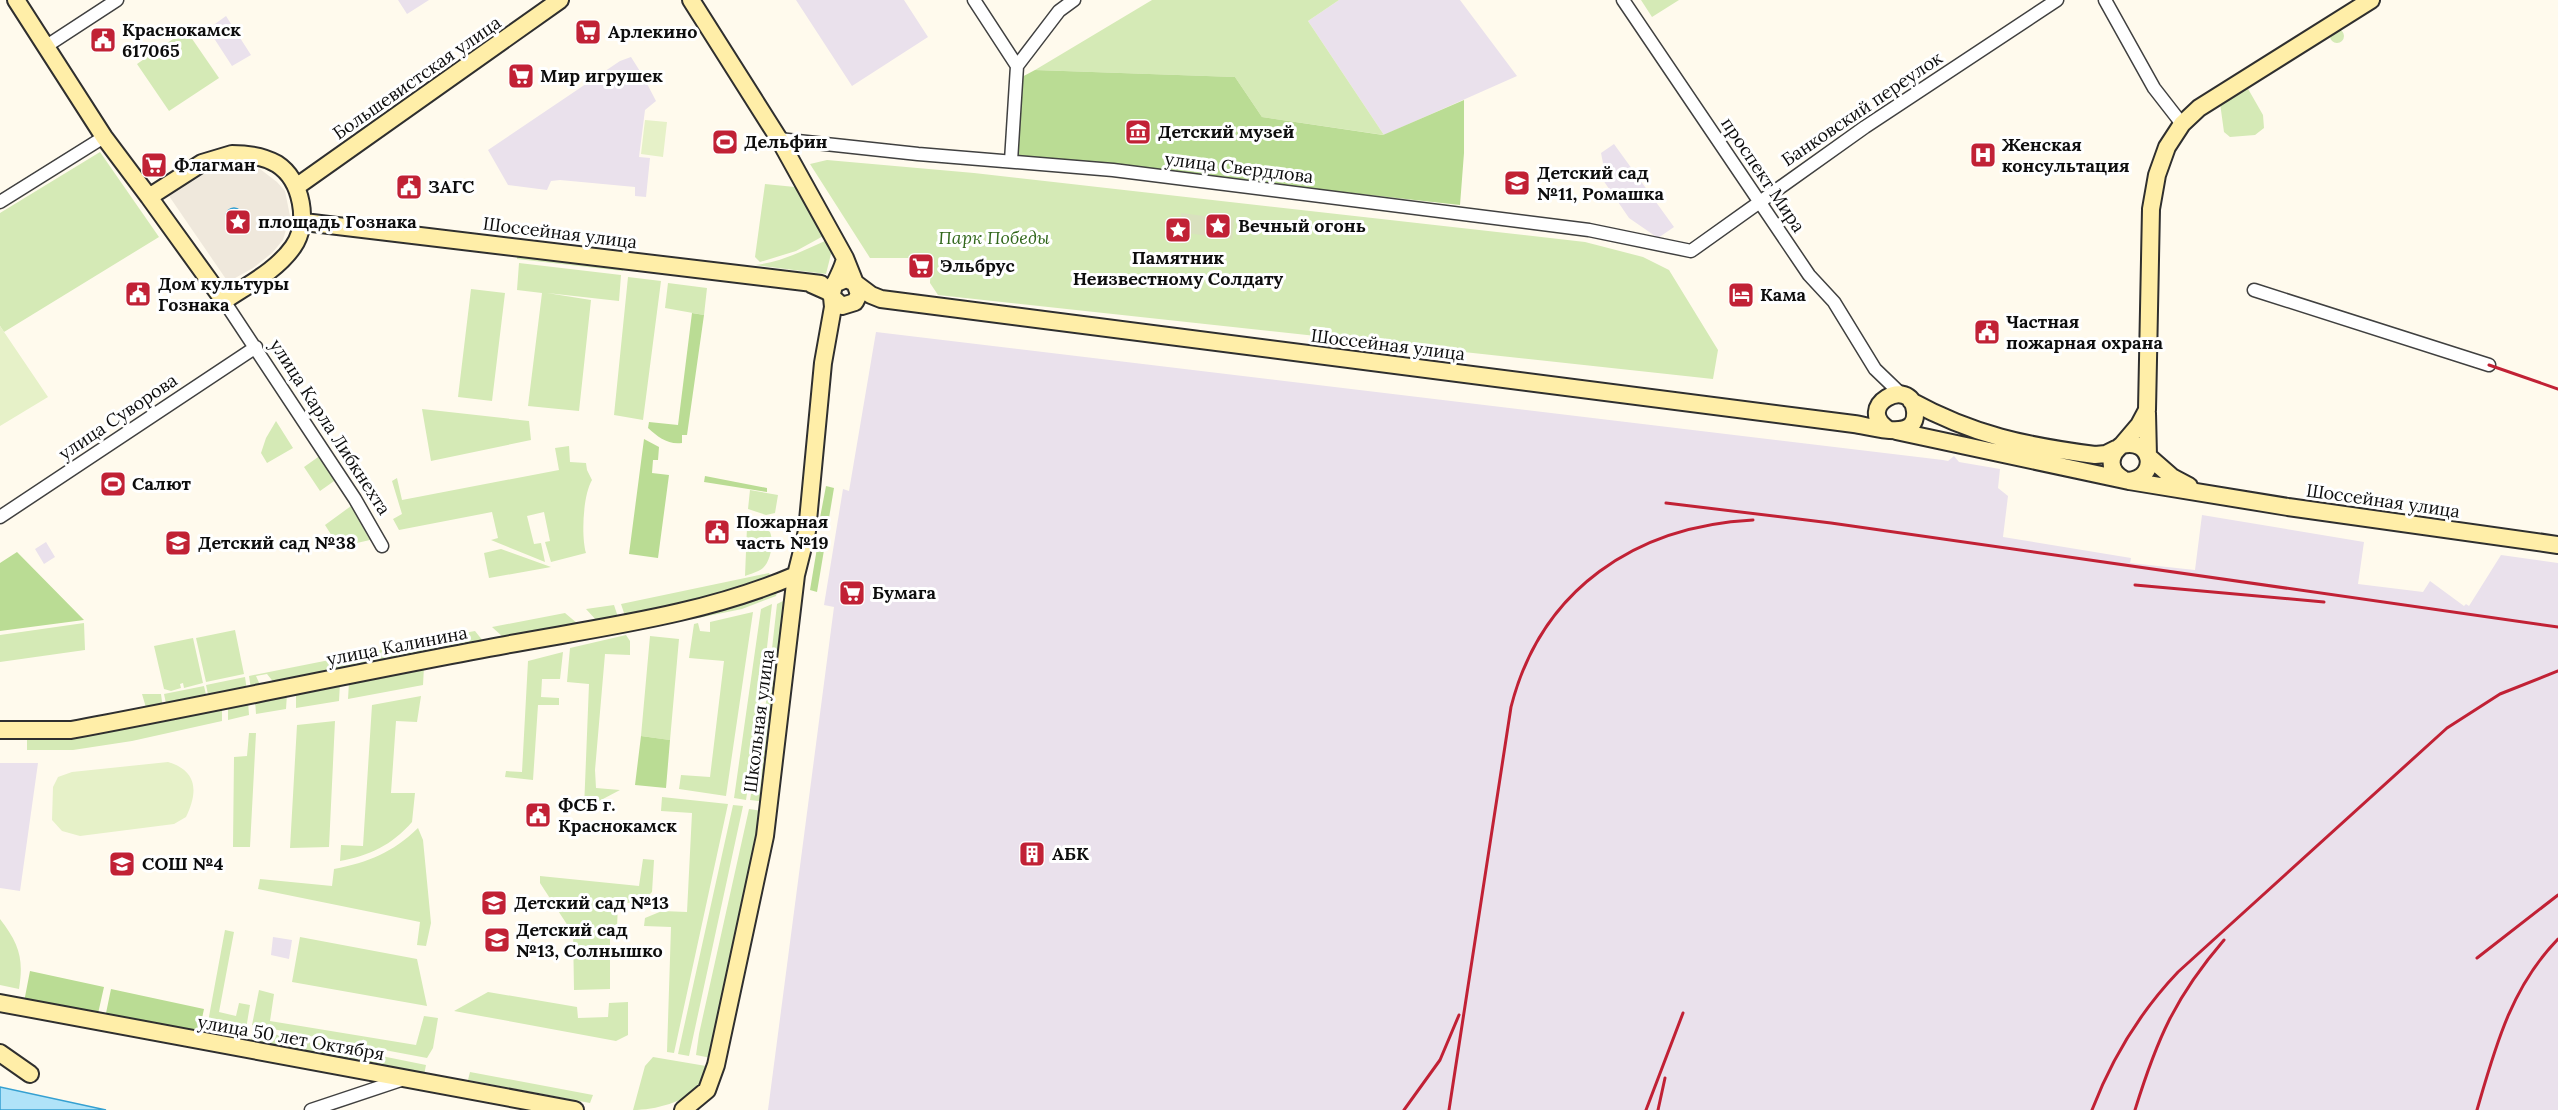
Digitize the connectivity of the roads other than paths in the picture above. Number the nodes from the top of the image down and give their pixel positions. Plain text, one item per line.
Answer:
1 (16, 0) edge
2 (117, 0) edge
3 (560, 0) edge
4 (691, 0) edge
5 (974, 0) edge
6 (1074, 0) edge
7 (1623, 0) edge
8 (2057, 0) edge
9 (2105, 0) edge
10 (2371, 0) edge
11 (45, 47) junction
12 (1017, 66) junction
13 (2182, 124) junction
14 (104, 137) junction
15 (779, 139) junction
16 (1011, 161) junction
17 (296, 188) junction
18 (149, 197) junction
19 (1759, 201) junction
20 (0, 202) edge
21 (304, 222) junction
22 (1691, 251) joint
23 (846, 258) junction
24 (855, 283) junction
25 (833, 290) junction
26 (2254, 290) dead end
27 (881, 299) junction
28 (224, 301) junction
29 (851, 305) junction
30 (830, 326) junction
31 (256, 347) junction
32 (2490, 365) dead end
33 (1875, 369) junction
34 (1906, 398) junction
35 (1879, 405) junction
36 (2147, 410) junction
37 (1854, 424) junction
38 (1892, 431) junction
39 (2119, 447) junction
40 (2148, 456) junction
41 (2126, 480) junction
42 (2204, 492) junction
43 (0, 517) edge
44 (2558, 545) edge
45 (382, 546) dead end
46 (796, 574) junction
47 (0, 730) edge
48 (0, 1003) edge
49 (0, 1053) edge
50 (30, 1074) dead end
51 (405, 1079) junction
52 (685, 1109) edge
53 (311, 1110) edge
54 (575, 1110) edge

1 - 11 main road
2 - 11 street
3 - 17 main road, Большевистская улица
4 - 15 main road
5 - 12 street
6 - 12 street
7 - 19 street, проспект Мира
8 - 19 street, Банковский переулок
9 - 13 street
10 - 13 main road
11 - 14 main road
12 - 16 street
13 - 36 main road
14 - 18 main road
14 - 20 street
15 - 16 street, улица Свердлова
15 - 23 main road
16 - 22 street, улица Свердлова
17 - 18 main road
17 - 21 main road
18 - 28 main road
19 - 22 street, Банковский переулок
19 - 33 street, проспект Мира
21 - 25 main road, Шоссейная улица
21 - 28 main road
23 - 24 main road
23 - 25 main road
24 - 25 main road
24 - 27 main road
24 - 29 main road
25 - 29 main road
25 - 30 main road, Школьная улица
26 - 32 street
27 - 29 main road
27 - 37 main road, Шоссейная улица
28 - 31 street, улица Карла Либкнехта
29 - 30 main road
30 - 46 main road, Школьная улица
31 - 43 street, улица Суворова
31 - 45 street, улица Карла Либкнехта
33 - 34 street, проспект Мира
33 - 35 street, проспект Мира
34 - 35 main road
34 - 38 main road
34 - 39 main road
35 - 37 main road
35 - 38 main road
36 - 39 main road
36 - 40 main road
37 - 38 main road, Шоссейная улица
38 - 41 main road, Шоссейная улица
39 - 40 main road
39 - 41 main road
40 - 41 main road
40 - 42 main road, Шоссейная улица
41 - 42 main road, Шоссейная улица
42 - 44 main road, Шоссейная улица
46 - 47 main road, улица Калинина
46 - 52 main road, Школьная улица
48 - 51 main road, улица 50 лет Октября
49 - 50 main road
51 - 53 street
51 - 54 main road, улица 50 лет Октября

